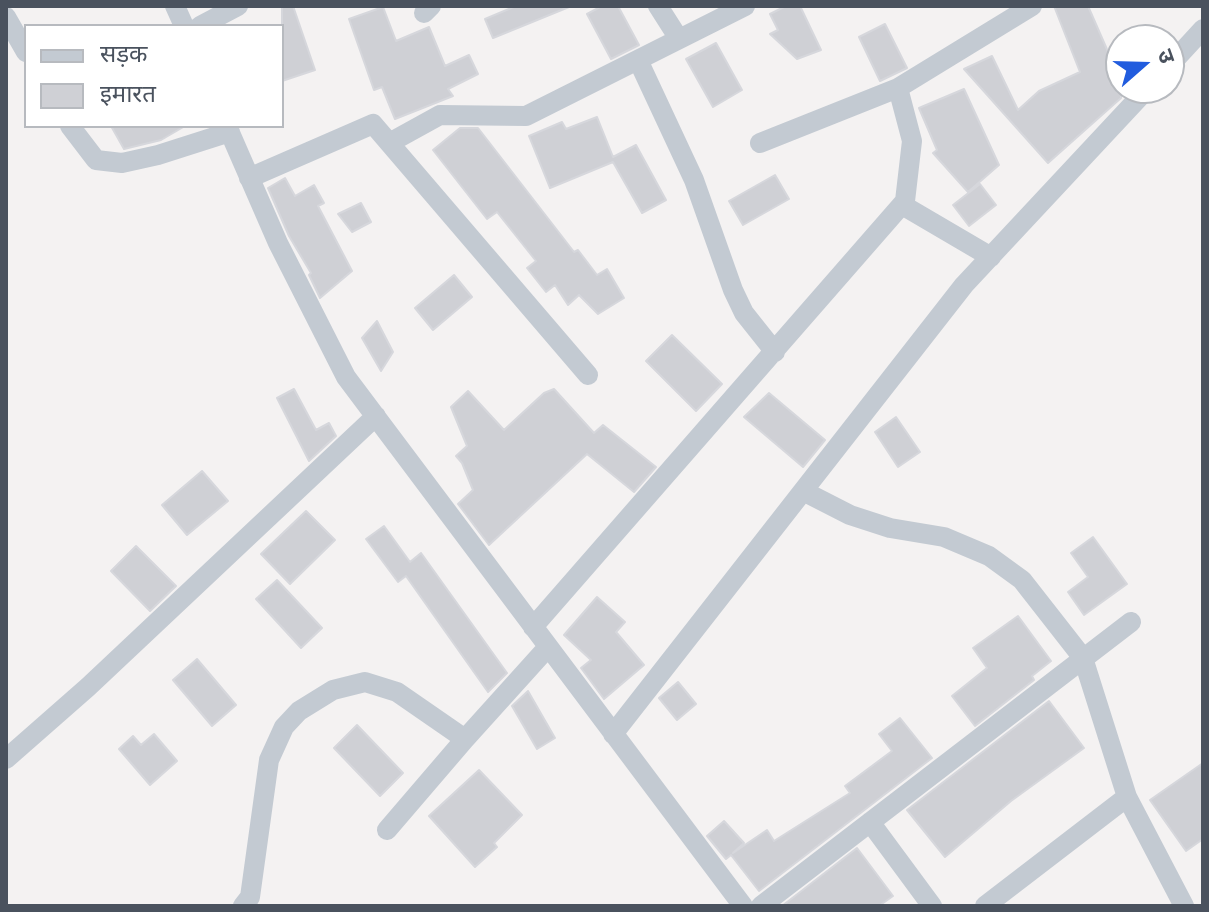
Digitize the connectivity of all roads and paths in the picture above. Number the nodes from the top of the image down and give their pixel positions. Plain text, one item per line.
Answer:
1 (238, 6) edge
2 (658, 6) edge
3 (745, 6) edge
4 (1032, 6) edge
5 (6, 17) edge
6 (204, 24) edge
7 (1203, 29) edge
8 (679, 39) junction
9 (24, 48) edge
10 (1185, 49) edge
11 (638, 60) junction
12 (898, 88) junction
13 (1133, 104) edge
14 (72, 128) edge
15 (229, 129) edge
16 (391, 142) junction
17 (760, 143) dead end
18 (249, 178) junction
19 (905, 201) junction
20 (991, 257) junction
21 (775, 352) junction
22 (588, 375) dead end
23 (376, 416) junction
24 (803, 491) junction
25 (1131, 622) dead end
26 (533, 627) junction
27 (548, 647) junction
28 (1083, 658) junction
29 (613, 734) junction
30 (465, 739) junction
31 (6, 759) edge
32 (1127, 797) junction
33 (870, 822) junction
34 (387, 830) dead end
35 (243, 906) edge
36 (743, 906) edge
37 (761, 906) edge
38 (932, 906) edge
39 (985, 906) edge
40 (1184, 906) edge

1 - 6 street
2 - 8 street
3 - 8 street
4 - 12 street
5 - 9 street
7 - 10 street
8 - 11 street
11 - 16 street
11 - 21 street
12 - 17 street
12 - 19 street
13 - 20 street
14 - 15 street
15 - 18 street
16 - 18 street
16 - 22 street
18 - 23 street
19 - 20 street
19 - 21 street
20 - 24 street
21 - 26 street
23 - 26 street
23 - 31 street
24 - 28 street
24 - 29 street
25 - 28 street
26 - 27 street
27 - 29 street
27 - 30 street
28 - 32 street
28 - 33 street
29 - 36 street
30 - 34 street
30 - 35 street
32 - 39 street
32 - 40 street
33 - 37 street
33 - 38 street

